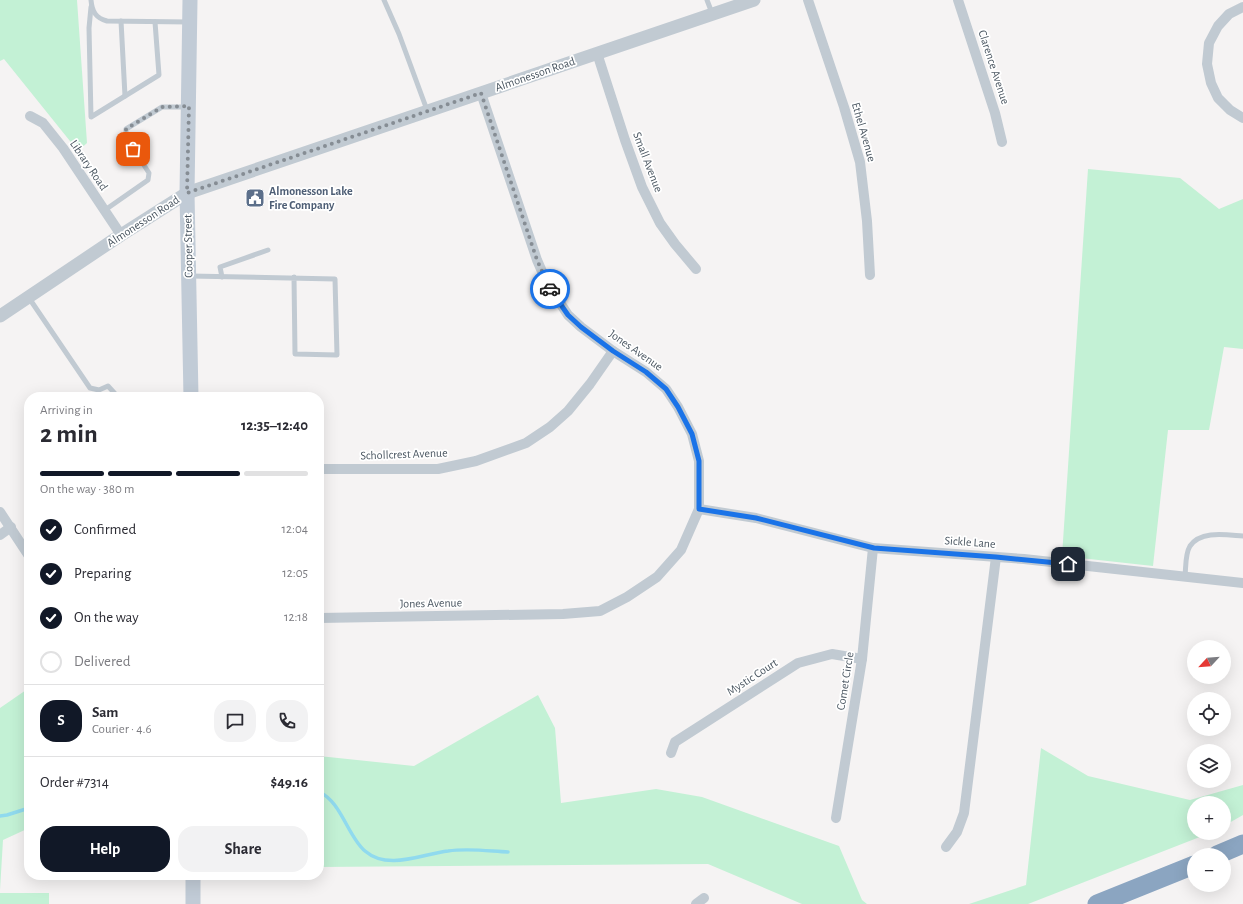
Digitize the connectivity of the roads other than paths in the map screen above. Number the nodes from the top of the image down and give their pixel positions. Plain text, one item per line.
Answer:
1 (91, 0) edge
2 (190, 0) edge
3 (384, 0) edge
4 (707, 0) edge
5 (754, 0) edge
6 (808, 0) edge
7 (958, 0) edge
8 (92, 7) junction
9 (1243, 7) edge
10 (712, 14) junction
11 (121, 21) junction
12 (155, 22) junction
13 (190, 22) junction
14 (597, 53) junction
15 (481, 93) junction
16 (125, 96) junction
17 (189, 106) junction
18 (428, 111) junction
19 (30, 116) dead end
20 (1243, 118) edge
21 (1002, 142) dead end
22 (187, 193) junction
23 (105, 210) junction
24 (121, 235) junction
25 (268, 250) dead end
26 (696, 269) dead end
27 (870, 275) dead end
28 (189, 276) junction
29 (222, 277) junction
30 (294, 277) junction
31 (28, 297) junction
32 (0, 316) edge
33 (613, 351) junction
34 (113, 392) edge
35 (191, 392) edge
36 (324, 469) edge
37 (699, 509) junction
38 (0, 512) edge
39 (11, 527) junction
40 (0, 535) edge
41 (1243, 536) edge
42 (24, 548) edge
43 (874, 548) junction
44 (996, 557) junction
45 (1185, 576) junction
46 (1243, 583) edge
47 (324, 618) edge
48 (862, 659) junction
49 (671, 754) dead end
50 (836, 818) dead end
51 (1243, 844) edge
52 (946, 847) dead end
53 (1231, 849) edge
54 (1187, 868) edge
55 (193, 880) edge
56 (193, 904) edge
57 (1097, 904) edge

1 - 8 lane
2 - 13 main road, Cooper Street
3 - 18 lane
4 - 10 lane
5 - 10 street, Almonesson Road
6 - 27 street, Ethel Avenue
7 - 21 street, Clarence Avenue
8 - 11 lane
8 - 16 lane
9 - 20 street
10 - 14 street, Almonesson Road
11 - 12 lane
11 - 16 lane
12 - 13 lane
12 - 16 lane
13 - 17 main road, Cooper Street
14 - 15 street, Almonesson Road
14 - 26 street, Small Avenue
15 - 18 street, Almonesson Road
15 - 33 street, Jones Avenue
17 - 22 main road, Cooper Street
17 - 23 lane
18 - 22 street, Almonesson Road
19 - 23 street, Library Road
22 - 24 street, Almonesson Road
22 - 28 main road, Cooper Street
23 - 24 street, Library Road
24 - 31 street, Almonesson Road
25 - 29 lane
28 - 29 lane
28 - 35 main road, Cooper Street
29 - 30 lane
30 - 30 lane
31 - 32 street, Almonesson Road
31 - 34 lane
33 - 36 street, Schollcrest Avenue
33 - 37 street, Jones Avenue
37 - 43 street, Sickle Lane
37 - 47 street, Jones Avenue
38 - 39 street
39 - 40 street
39 - 42 street
41 - 45 lane
43 - 44 street, Sickle Lane
43 - 48 street, Comet Circle
44 - 45 street, Sickle Lane
44 - 52 street
45 - 46 street, Sickle Lane
48 - 49 street, Mystic Court
48 - 50 street, Comet Circle
51 - 53 highway
54 - 57 highway
55 - 56 main road

